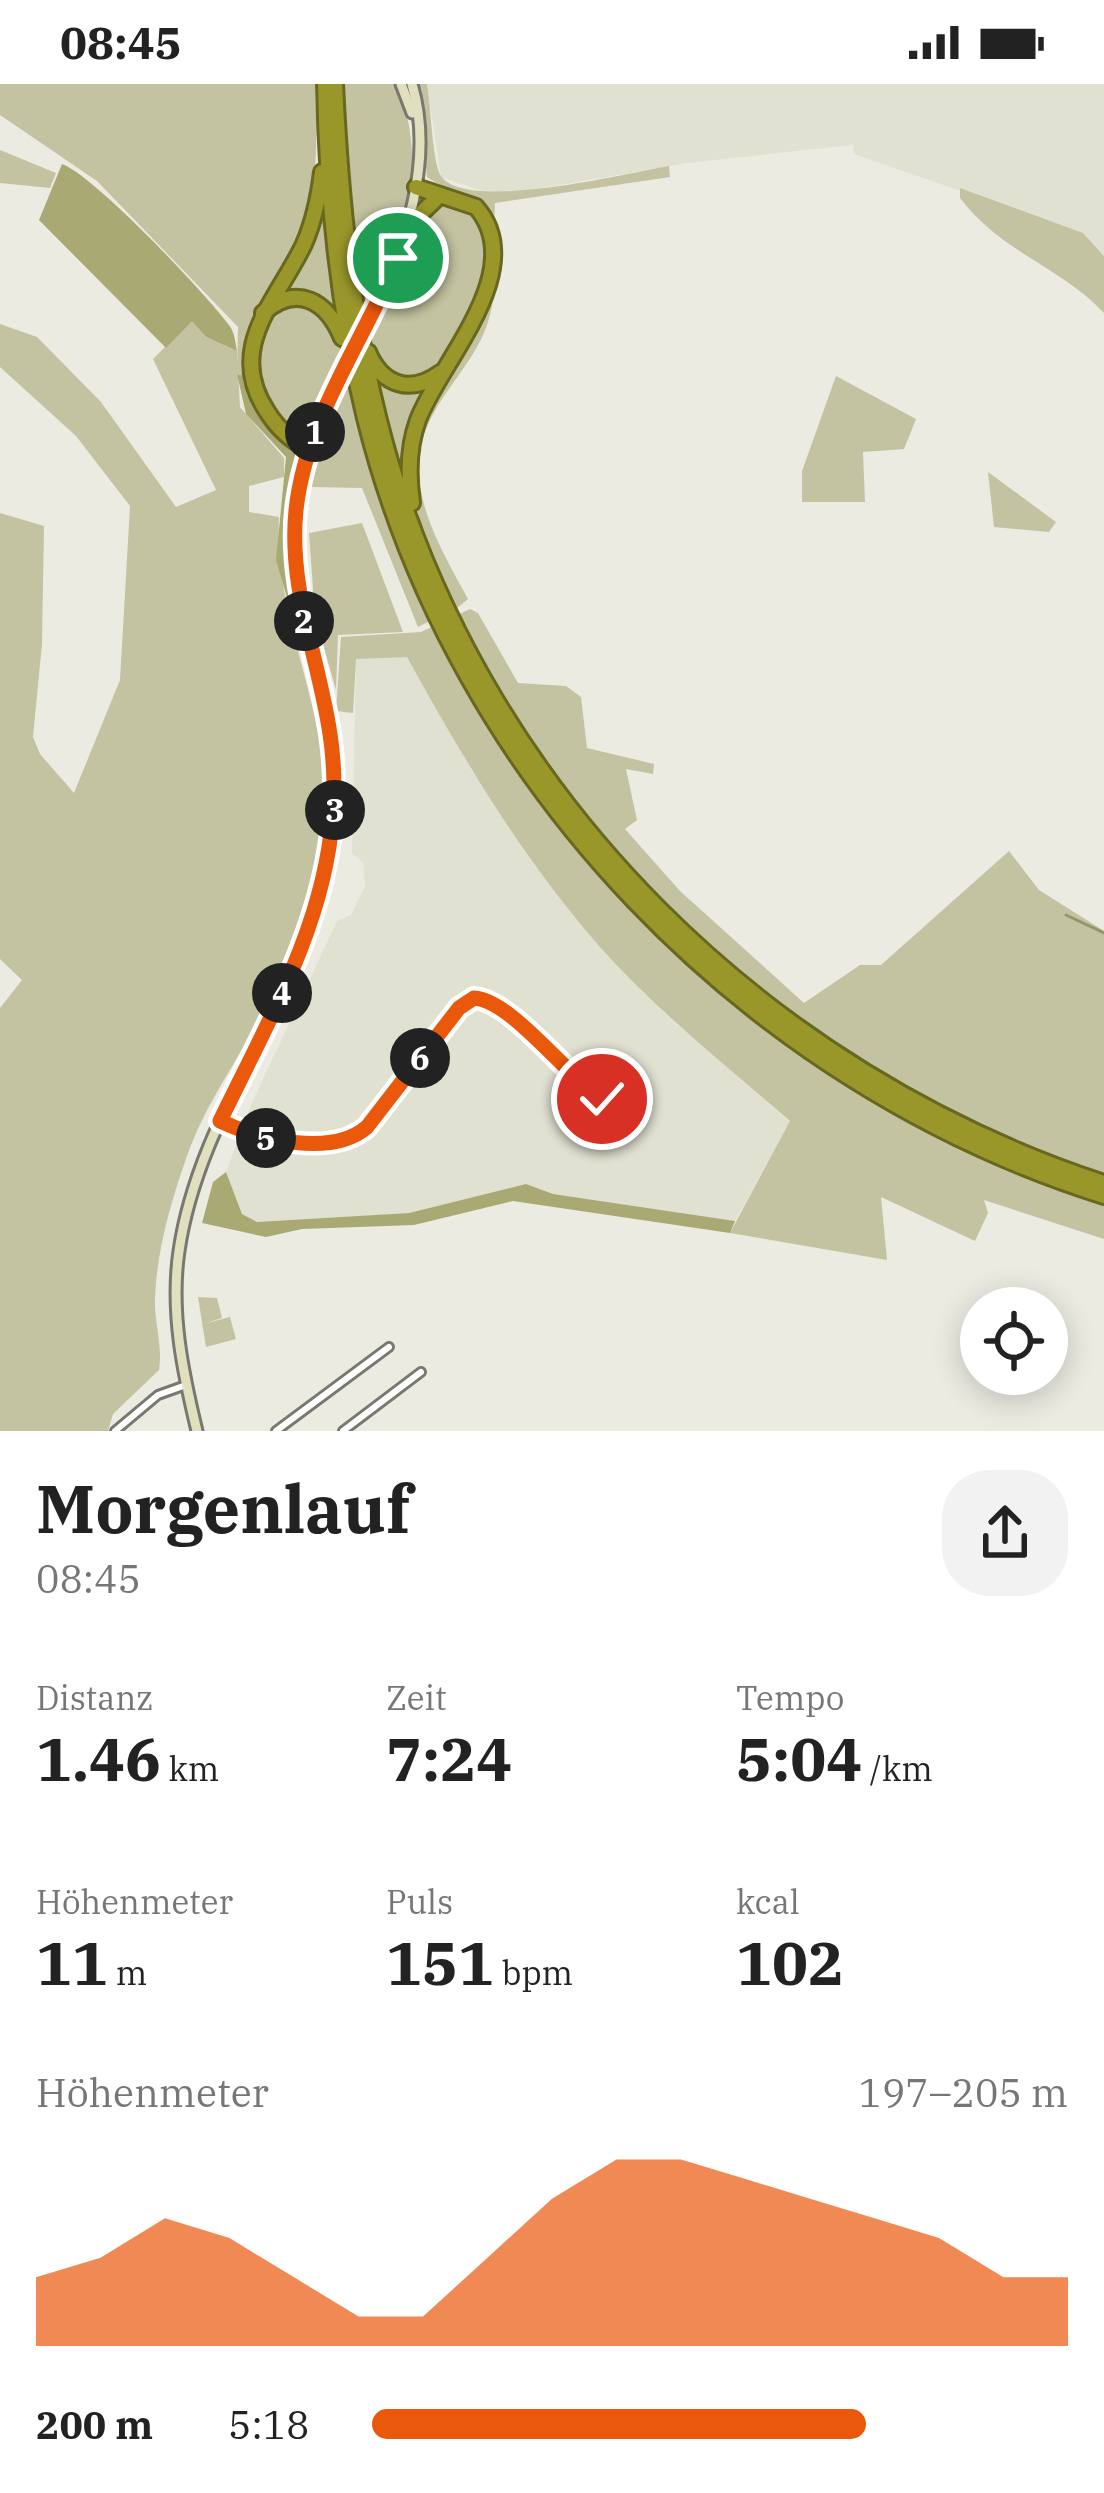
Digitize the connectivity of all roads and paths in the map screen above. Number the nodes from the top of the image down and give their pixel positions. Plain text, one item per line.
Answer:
1 (325, 84) edge
2 (335, 84) edge
3 (400, 84) edge
4 (412, 84) edge
5 (417, 130) junction
6 (326, 143) junction
7 (416, 187) junction
8 (435, 200) junction
9 (460, 200) junction
10 (409, 225) junction
11 (363, 314) junction
12 (262, 315) junction
13 (448, 365) junction
14 (347, 370) junction
15 (269, 415) junction
16 (322, 416) junction
17 (291, 430) junction
18 (309, 449) junction
19 (417, 538) junction
20 (602, 1099) dead end
21 (220, 1121) junction
22 (1104, 1184) edge
23 (1104, 1196) edge
24 (389, 1347) dead end
25 (421, 1372) dead end
26 (186, 1385) junction
27 (116, 1431) edge
28 (197, 1431) edge
29 (276, 1431) edge
30 (344, 1431) edge

1 - 6 highway
2 - 11 highway
3 - 5 main road
4 - 5 main road
5 - 7 main road
6 - 12 highway
6 - 14 highway
7 - 8 highway
7 - 9 highway
7 - 10 main road
8 - 9 highway
8 - 10 highway
9 - 13 highway
10 - 11 main road
11 - 13 highway
11 - 14 main road, bridge
11 - 19 highway
12 - 14 highway
12 - 15 highway
13 - 19 highway
14 - 16 main road
14 - 23 highway
15 - 17 highway
15 - 18 highway
16 - 17 highway
16 - 18 main road
17 - 18 highway
18 - 21 main road
19 - 22 highway
20 - 21 street
21 - 26 main road
24 - 29 street
25 - 30 street
26 - 27 street
26 - 28 main road

